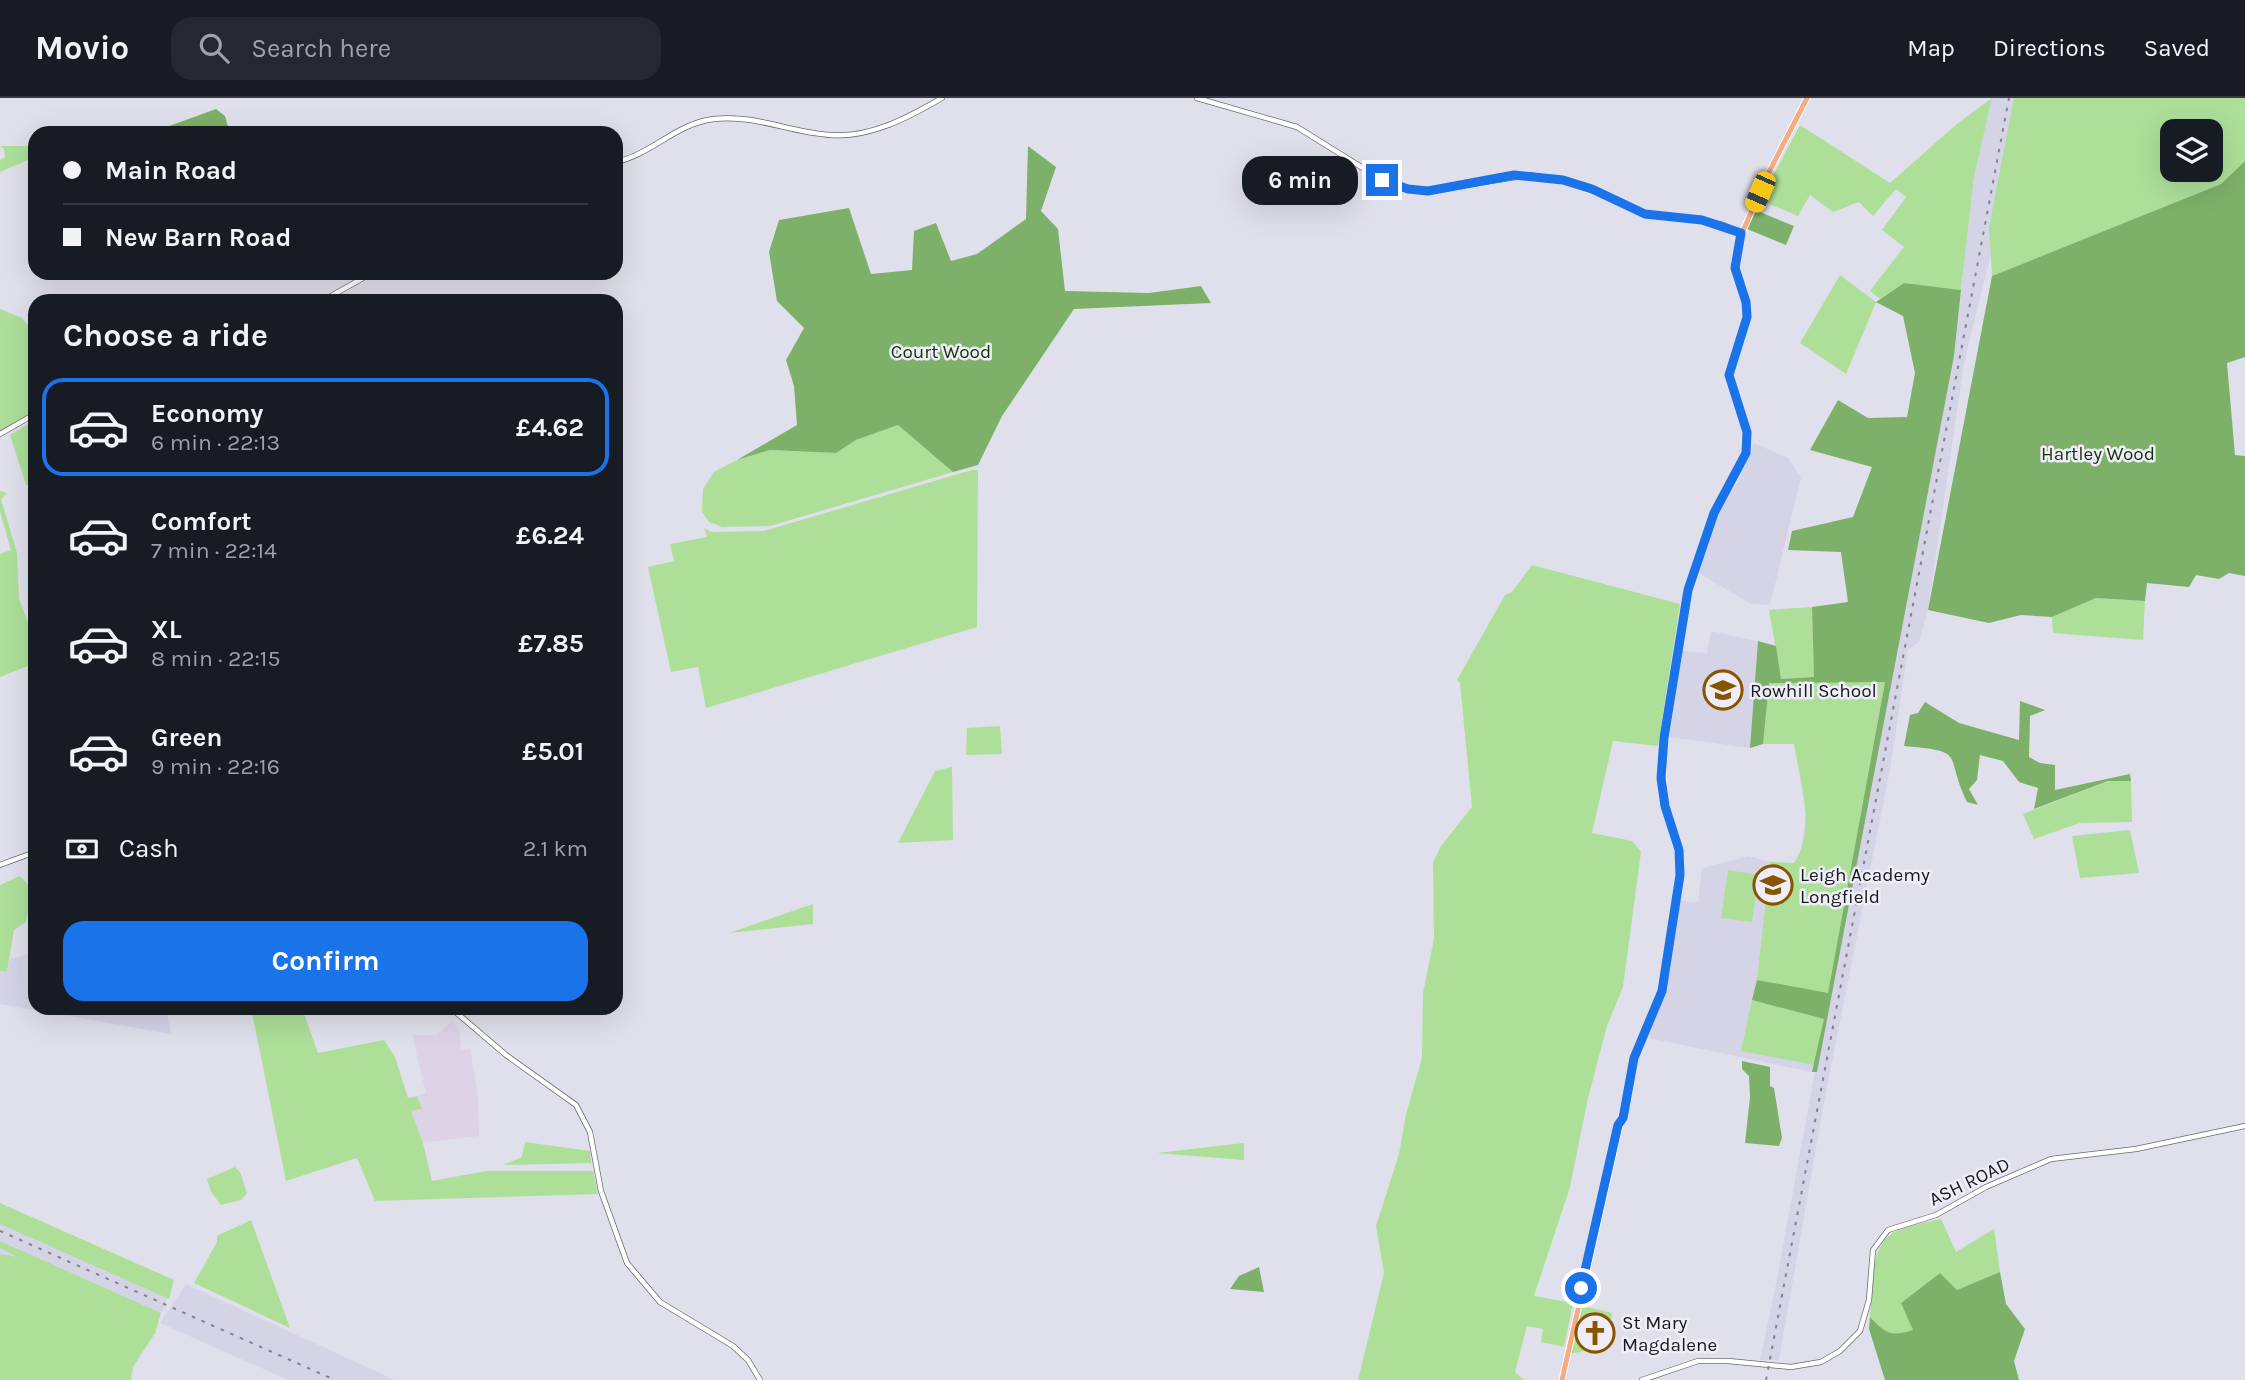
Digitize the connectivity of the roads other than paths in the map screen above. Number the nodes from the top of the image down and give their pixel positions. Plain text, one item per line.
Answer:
1 (942, 98) edge
2 (1196, 98) edge
3 (1807, 98) edge
4 (623, 160) edge
5 (1741, 233) junction
6 (360, 280) edge
7 (334, 294) edge
8 (28, 418) edge
9 (0, 434) edge
10 (28, 855) edge
11 (0, 865) edge
12 (459, 1015) edge
13 (2245, 1126) edge
14 (760, 1380) edge
15 (1562, 1380) edge
16 (1642, 1380) edge

1 - 4 street
2 - 5 street
3 - 5 main road
5 - 15 main road
6 - 7 street
8 - 9 street
10 - 11 street
12 - 14 street
13 - 16 street, ASH ROAD

